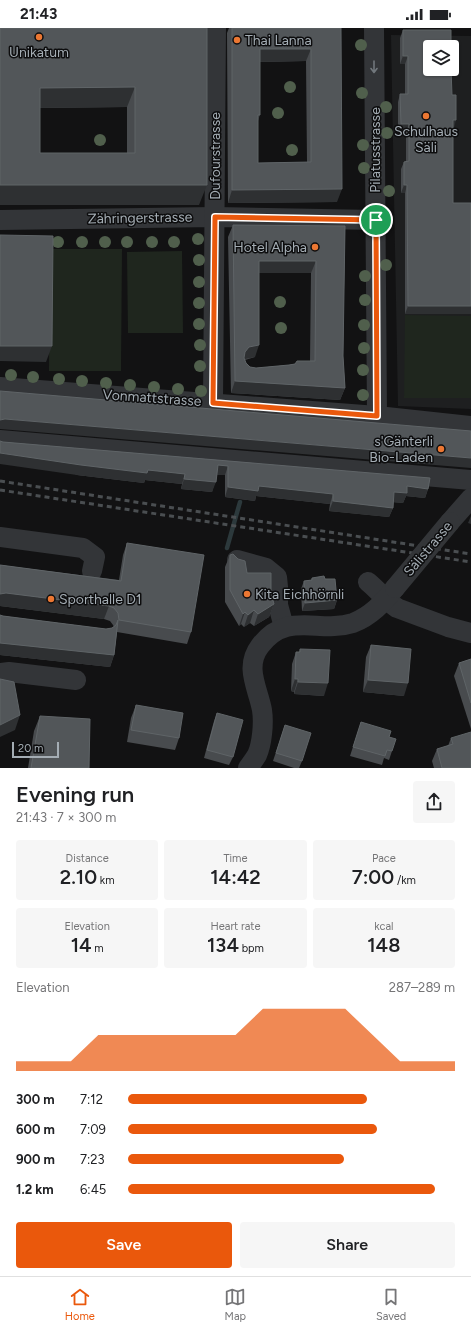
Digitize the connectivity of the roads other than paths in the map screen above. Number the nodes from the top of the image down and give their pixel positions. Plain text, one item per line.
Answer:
1 (216, 28) edge
2 (374, 28) edge
3 (215, 217) junction
4 (0, 220) edge
5 (376, 220) junction
6 (0, 387) edge
7 (213, 403) junction
8 (377, 416) junction
9 (471, 426) edge
10 (0, 440) edge
11 (471, 480) edge
12 (471, 498) edge
13 (0, 537) edge
14 (237, 560) edge
15 (92, 571) dead end
16 (368, 582) dead end
17 (391, 594) junction
18 (284, 627) junction
19 (471, 633) edge
20 (0, 673) edge
21 (76, 680) dead end
22 (248, 768) edge

1 - 3 street, Dufourstrasse
2 -> 5 street, Pilatusstrasse
3 - 4 street, Zähringerstrasse
3 - 5 street, Zähringerstrasse
3 - 7 street, Dufourstrasse
5 - 8 street, Pilatusstrasse
6 - 7 street, Vonmattstrasse
7 - 8 street, Vonmattstrasse
8 - 9 street, Vonmattstrasse
10 - 11 street
12 - 17 street, Sälistrasse, bridge
13 - 15 street
14 - 18 street
16 - 17 street
17 - 18 street, Sälistrasse
17 - 19 street
18 - 22 street, Sälistrasse
20 - 21 street

